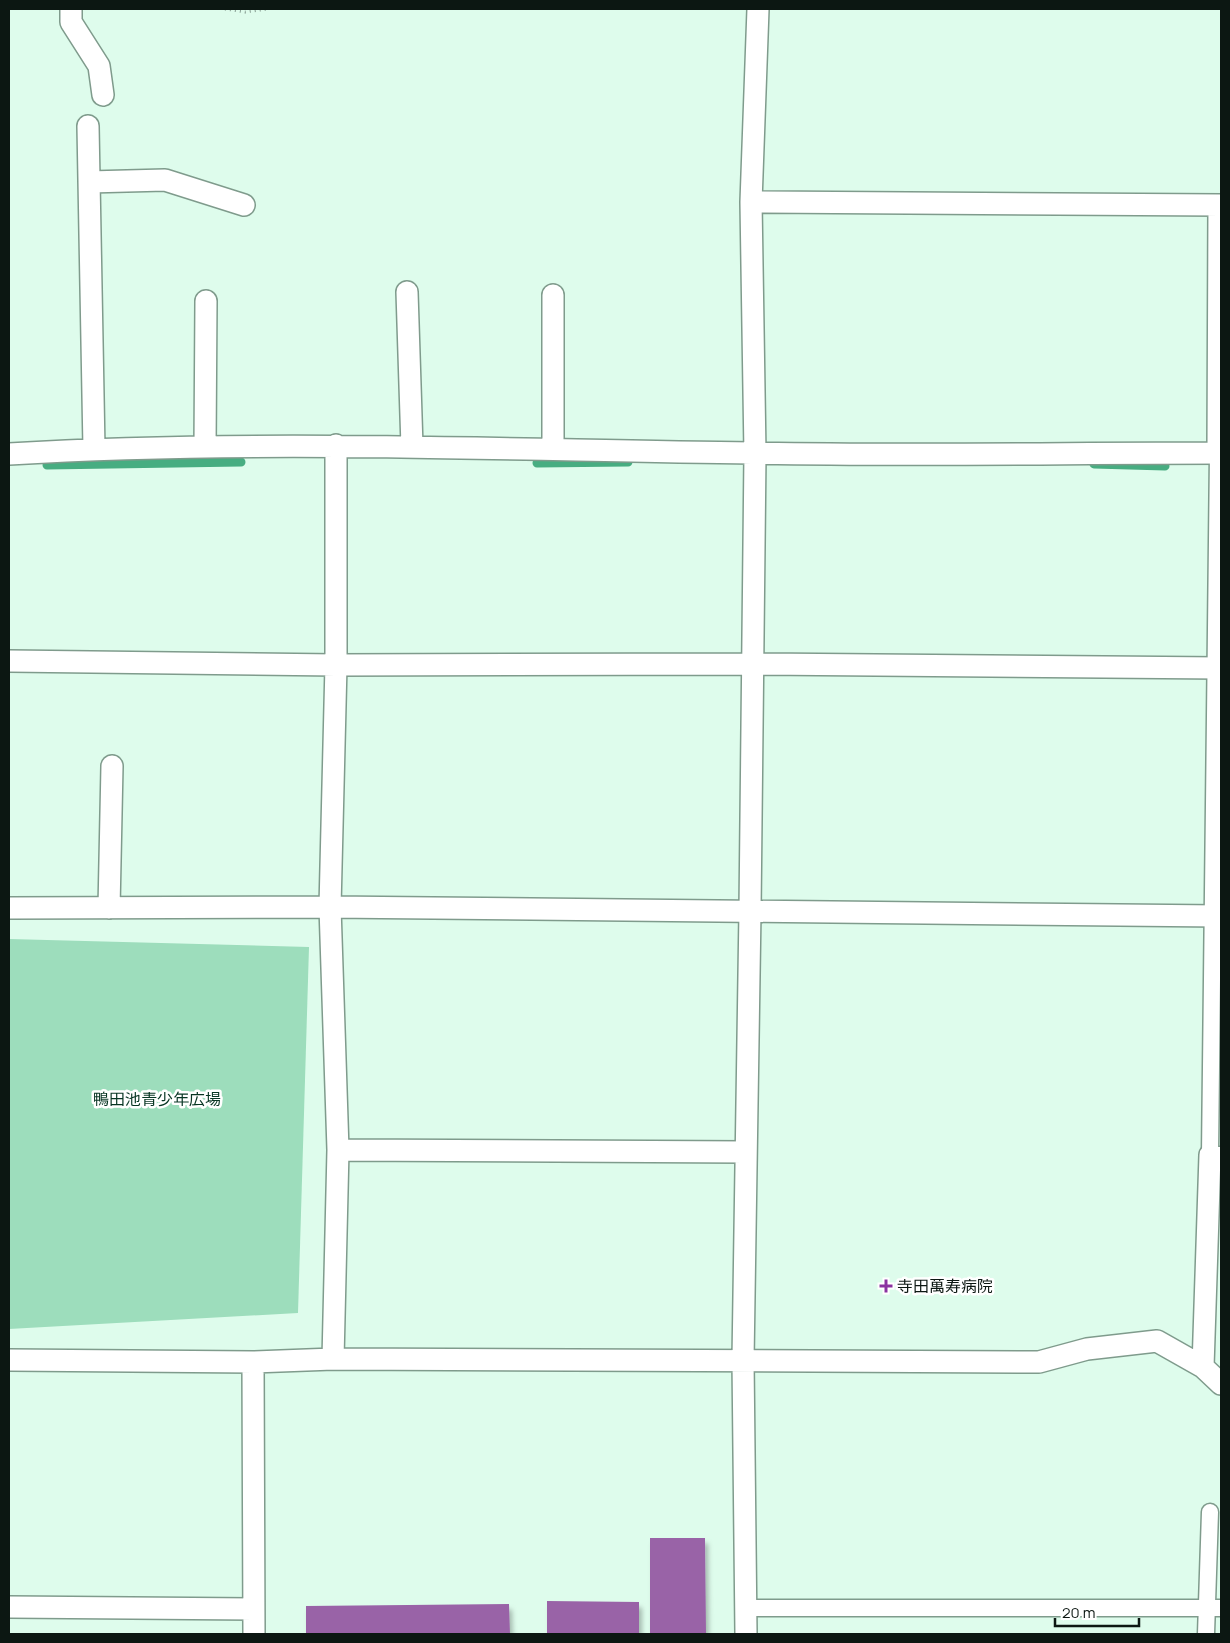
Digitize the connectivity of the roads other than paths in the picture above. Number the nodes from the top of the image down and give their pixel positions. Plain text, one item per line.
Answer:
1 (71, 9) edge
2 (758, 9) edge
3 (103, 95) dead end
4 (88, 126) dead end
5 (89, 182) junction
6 (750, 202) junction
7 (244, 205) dead end
8 (1220, 205) edge
9 (407, 292) dead end
10 (553, 295) dead end
11 (206, 301) dead end
12 (336, 445) junction
13 (412, 446) junction
14 (205, 447) junction
15 (94, 449) junction
16 (552, 449) junction
17 (1220, 453) edge
18 (9, 454) edge
19 (755, 454) junction
20 (9, 660) edge
21 (753, 664) junction
22 (336, 665) junction
23 (1218, 668) edge
24 (112, 766) dead end
25 (330, 907) junction
26 (9, 908) edge
27 (109, 908) junction
28 (750, 911) junction
29 (1217, 916) edge
30 (338, 1150) junction
31 (746, 1152) junction
32 (1216, 1155) edge
33 (333, 1359) junction
34 (9, 1360) edge
35 (742, 1360) junction
36 (253, 1362) junction
37 (1203, 1367) junction
38 (1221, 1384) edge
39 (1210, 1512) dead end
40 (9, 1607) edge
41 (746, 1608) junction
42 (1214, 1608) edge
43 (253, 1609) junction
44 (254, 1634) edge
45 (746, 1634) edge
46 (1206, 1634) edge

1 - 3 street
2 - 6 street
4 - 5 street
5 - 7 street
5 - 15 street
6 - 8 street
6 - 19 street
8 - 17 street
9 - 13 street
10 - 16 street
11 - 14 street
12 - 13 street
12 - 14 street
12 - 22 street
13 - 16 street
14 - 15 street
15 - 18 street
16 - 19 street
17 - 19 street
17 - 23 street
19 - 21 street
20 - 22 street
21 - 22 street
21 - 23 street
21 - 28 street
22 - 25 street
23 - 29 street
24 - 27 street
25 - 27 street
25 - 28 street
25 - 30 street
26 - 27 street
28 - 29 street
28 - 31 street
29 - 32 street
30 - 31 street
30 - 33 street
31 - 35 street
32 - 37 street
33 - 35 street
33 - 36 street
34 - 36 street
35 - 37 street
35 - 41 street
36 - 43 street
37 - 38 street
39 - 42 street
40 - 43 street
41 - 42 street
41 - 45 street
42 - 46 street
43 - 44 street

